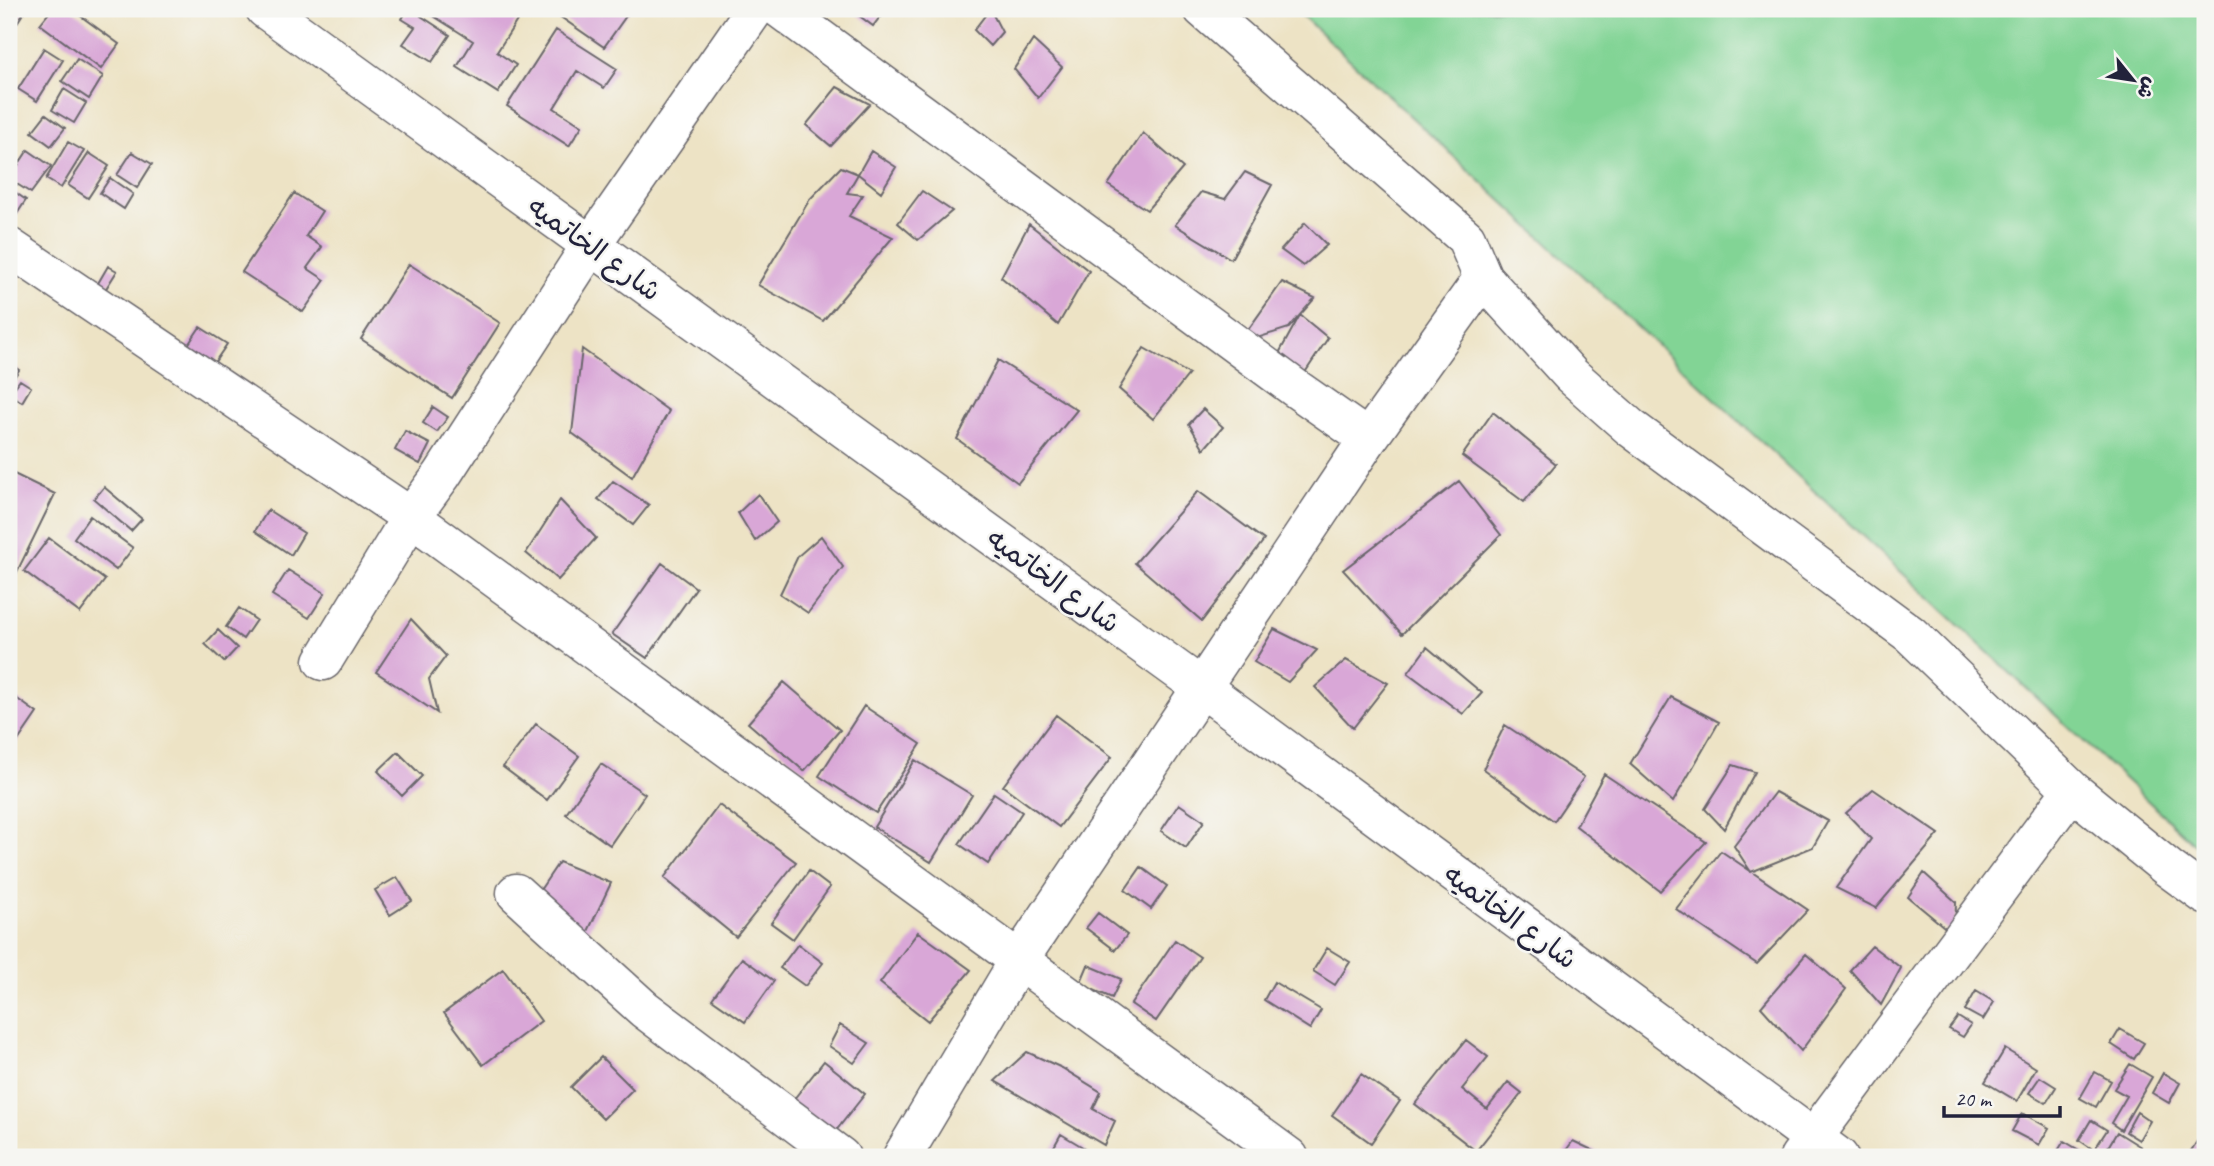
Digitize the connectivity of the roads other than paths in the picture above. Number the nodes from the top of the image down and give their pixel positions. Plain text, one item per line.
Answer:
1 (265, 9) edge
2 (755, 9) edge
3 (780, 9) edge
4 (1203, 9) edge
5 (591, 245) junction
6 (9, 247) edge
7 (1483, 278) junction
8 (1368, 439) junction
9 (411, 517) junction
10 (323, 661) dead end
11 (1201, 687) junction
12 (2071, 790) junction
13 (516, 893) dead end
14 (2205, 895) edge
15 (1019, 960) junction
16 (1817, 1151) edge
17 (841, 1157) edge
18 (902, 1157) edge
19 (1289, 1157) edge

1 - 5 street, شارع الخاتميه
2 - 5 street
3 - 8 street
4 - 7 street
5 - 9 street
5 - 11 street, شارع الخاتميه
6 - 9 street
7 - 8 street
7 - 12 street
8 - 11 street
9 - 10 street
9 - 15 street
11 - 15 street
11 - 16 street, شارع الخاتميه
12 - 14 street
12 - 16 street
13 - 17 street
15 - 18 street
15 - 19 street

